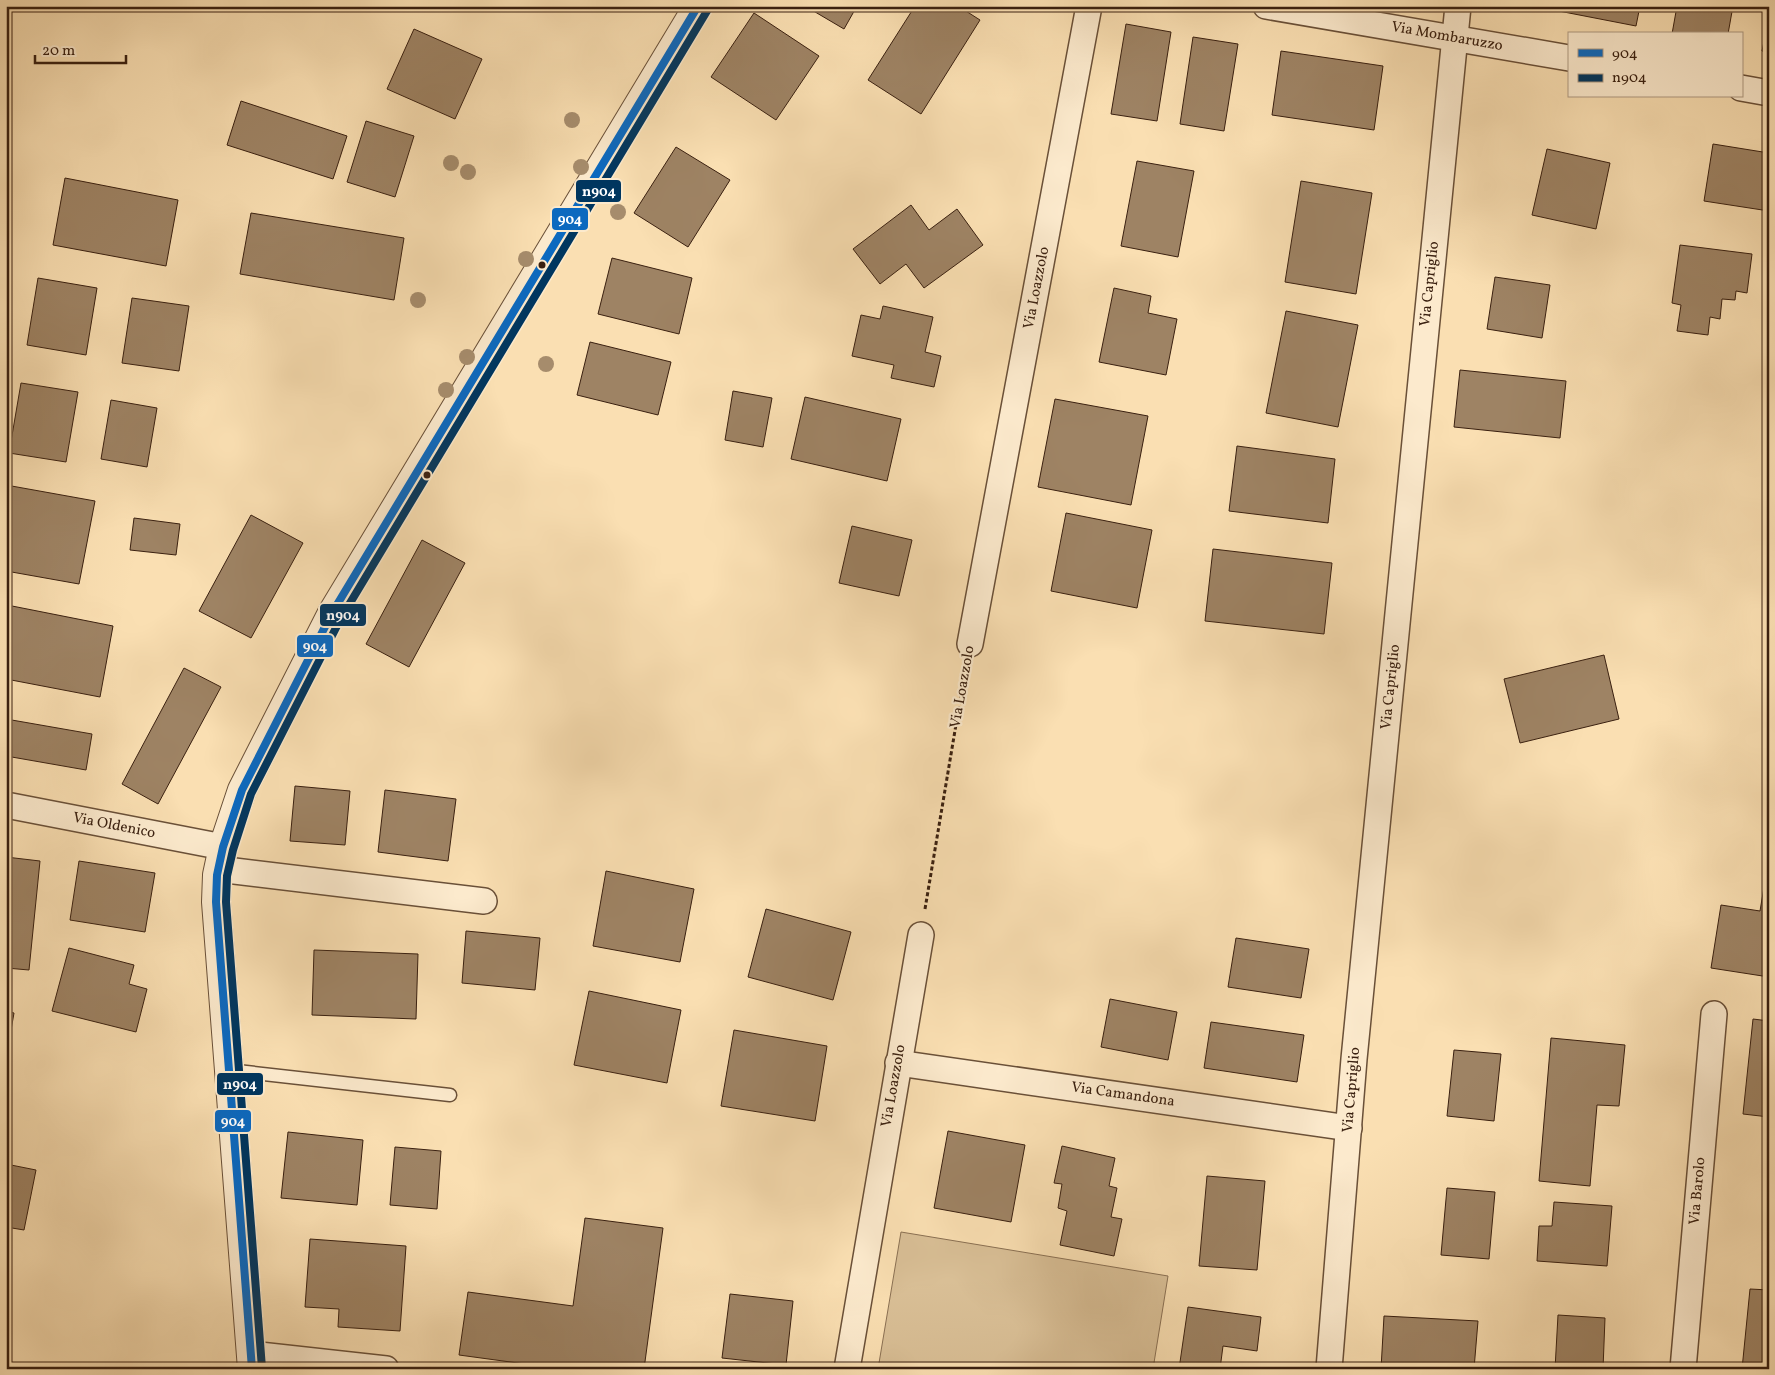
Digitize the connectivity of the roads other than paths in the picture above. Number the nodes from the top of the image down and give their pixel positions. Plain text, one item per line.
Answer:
1 (698, 6) edge
2 (1089, 6) edge
3 (1266, 6) edge
4 (1458, 6) edge
5 (1454, 39) junction
6 (1568, 58) edge
7 (1742, 88) edge
8 (1769, 93) edge
9 (970, 644) road end
10 (6, 805) edge
11 (220, 858) junction
12 (484, 901) dead end
13 (920, 935) road end
14 (1714, 1014) dead end
15 (898, 1063) junction
16 (228, 1070) junction
17 (450, 1095) dead end
18 (1349, 1128) junction
19 (251, 1361) edge
20 (386, 1369) edge
21 (847, 1369) edge
22 (1329, 1369) edge
23 (1683, 1369) edge

1 - 11 street
2 - 9 street, Via Loazzolo
3 - 5 street, Via Mombaruzzo
4 - 5 street, Via Capriglio
5 - 6 street, Via Mombaruzzo
5 - 18 street, Via Capriglio
7 - 8 street
10 - 11 street, Via Oldenico
11 - 12 street, Via Oldenico
11 - 16 street
13 - 15 street, Via Loazzolo
14 - 23 street, Via Barolo
15 - 18 street, Via Camandona
15 - 21 street, Via Loazzolo
16 - 17 lane
16 - 19 street
18 - 22 street, Via Capriglio
19 - 20 street

